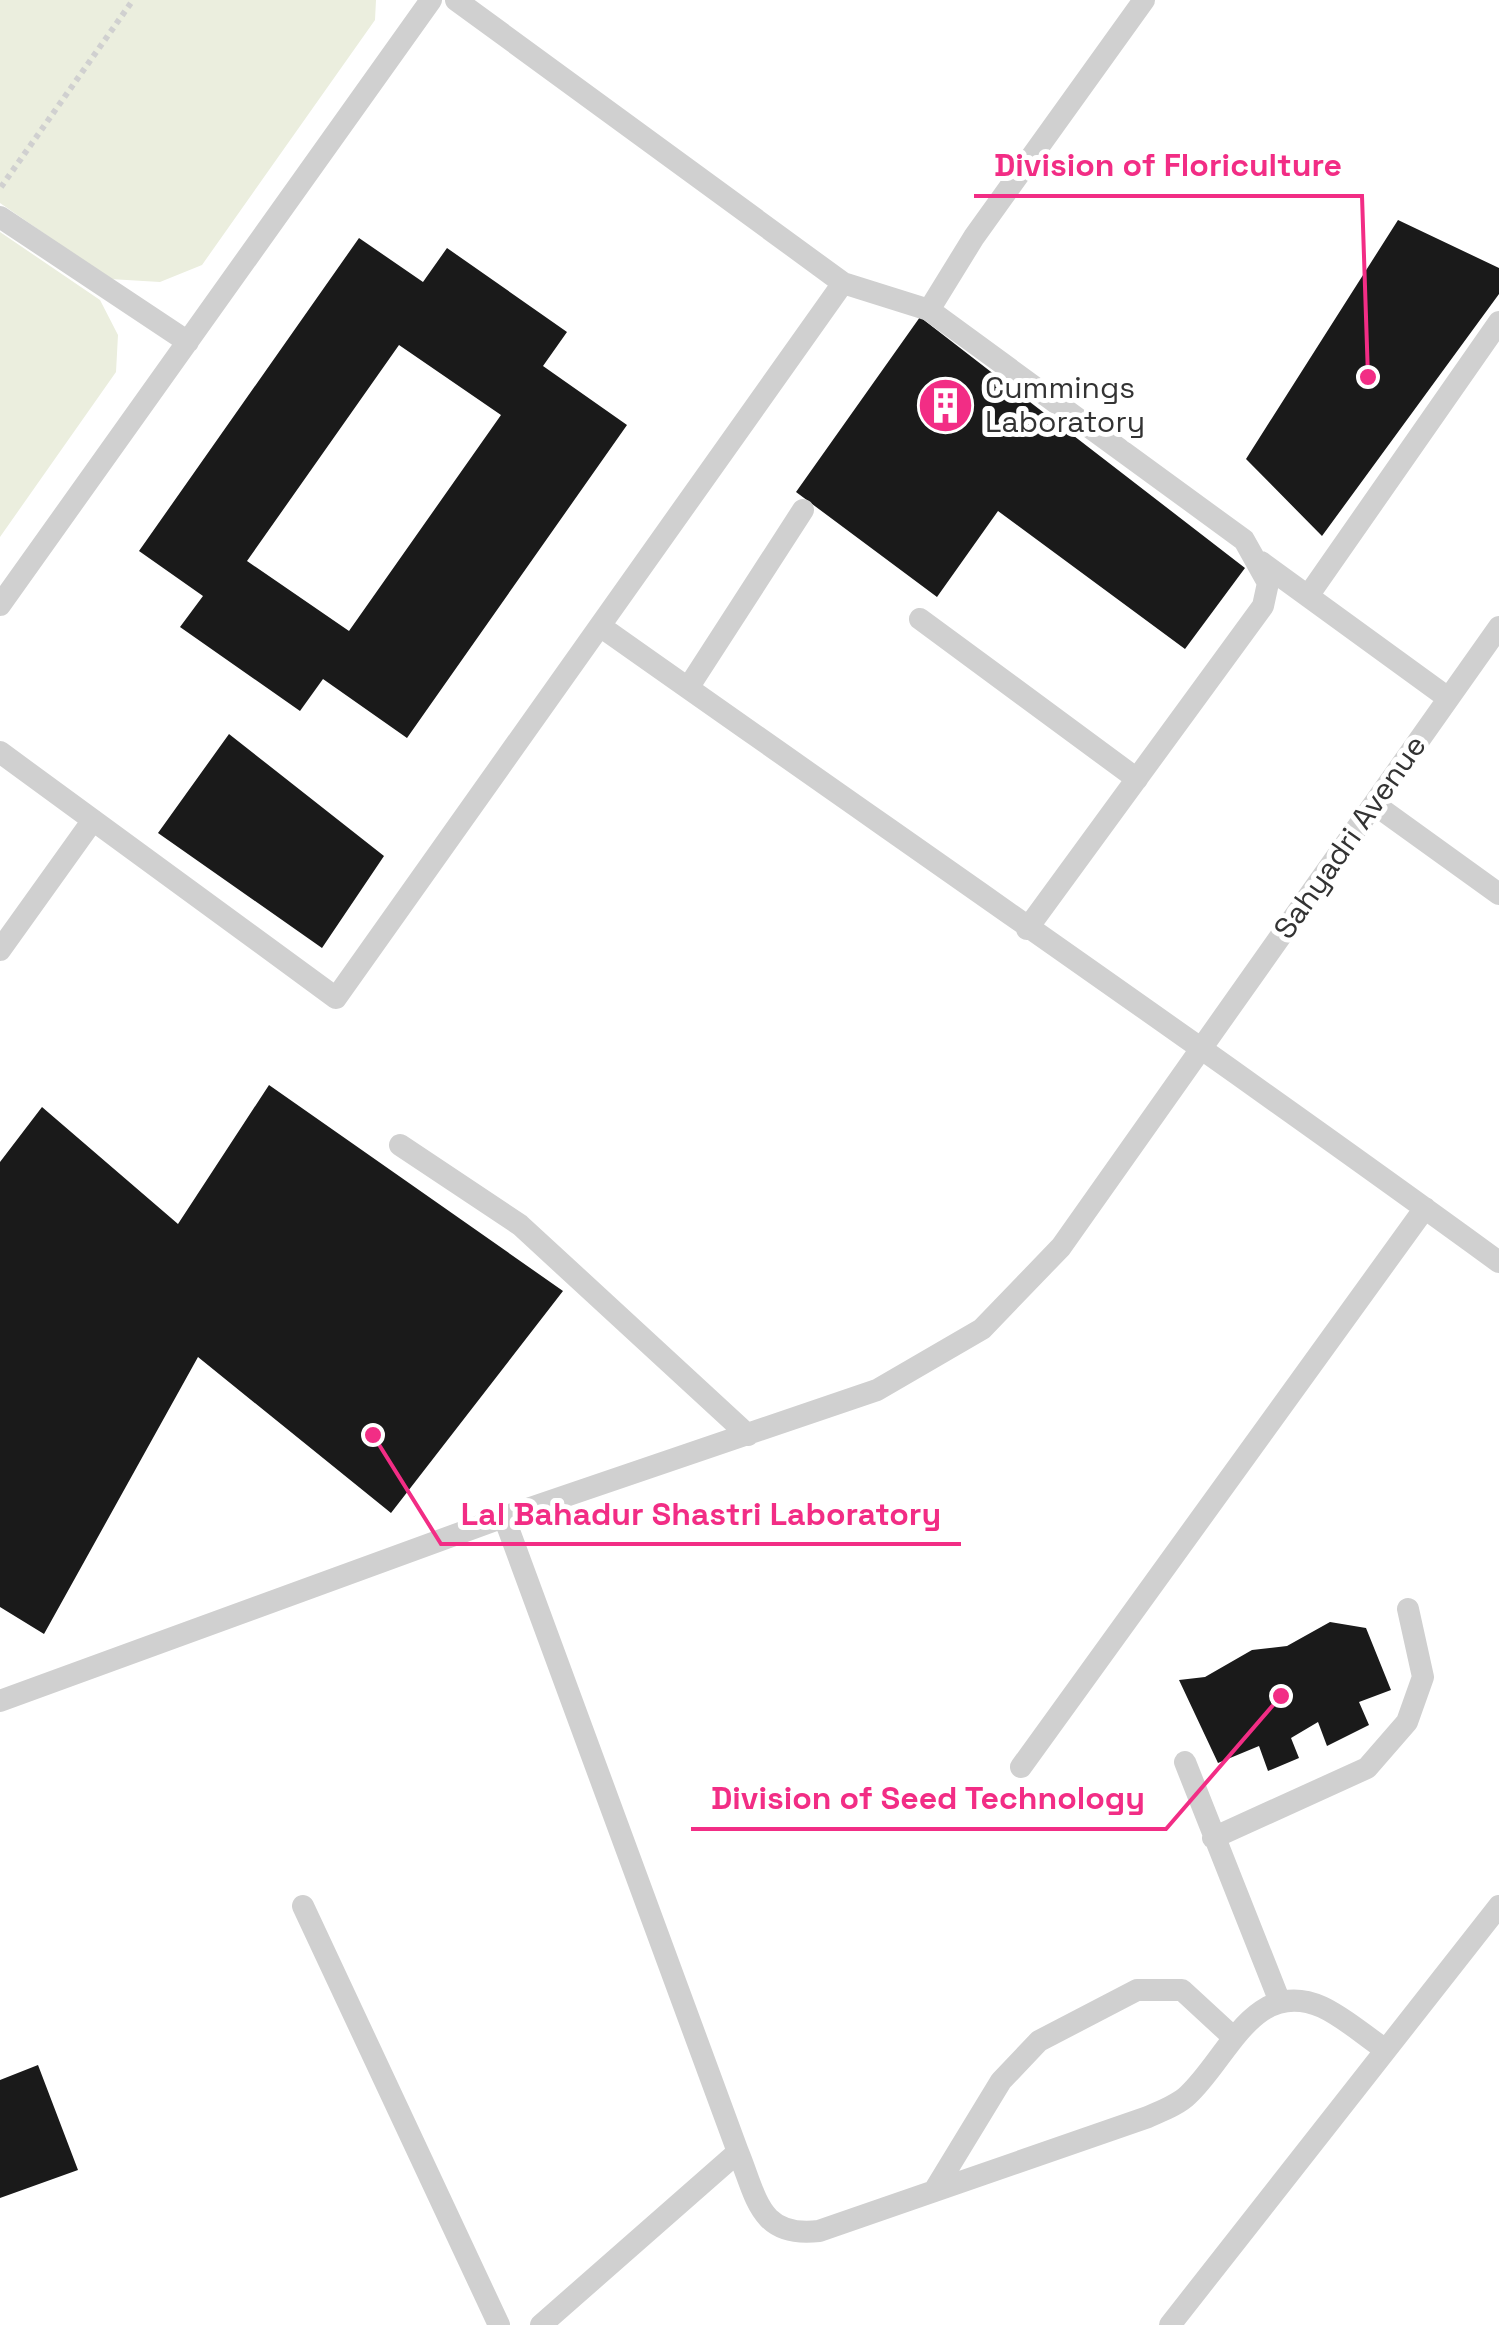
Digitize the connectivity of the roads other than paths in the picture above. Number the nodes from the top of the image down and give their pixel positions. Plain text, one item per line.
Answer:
1 (431, 0) edge
2 (456, 0) edge
3 (1144, 0) edge
4 (0, 216) edge
5 (843, 283) junction
6 (930, 310) junction
7 (1499, 322) edge
8 (188, 342) junction
9 (804, 510) dead end
10 (1259, 560) junction
11 (1308, 596) junction
12 (0, 605) edge
13 (920, 619) dead end
14 (600, 626) junction
15 (1499, 627) edge
16 (688, 688) junction
17 (1448, 698) junction
18 (0, 752) edge
19 (1137, 779) junction
20 (1374, 804) junction
21 (93, 820) junction
22 (1499, 894) edge
23 (1027, 929) junction
24 (0, 950) edge
25 (1202, 1046) junction
26 (400, 1145) dead end
27 (1425, 1208) junction
28 (1499, 1262) edge
29 (748, 1434) junction
30 (504, 1517) junction
31 (1408, 1609) dead end
32 (0, 1701) edge
33 (1186, 1762) dead end
34 (1021, 1767) dead end
35 (1213, 1838) junction
36 (303, 1906) dead end
37 (1499, 1906) edge
38 (1280, 2002) junction
39 (1233, 2038) junction
40 (1386, 2050) junction
41 (738, 2152) junction
42 (934, 2192) junction
43 (500, 2325) edge
44 (541, 2325) edge
45 (1170, 2325) edge

1 - 8 lane
2 - 5 lane
3 - 6 lane
4 - 8 lane
5 - 6 lane
5 - 14 lane
6 - 10 lane
7 - 11 lane
8 - 12 lane
9 - 16 lane
10 - 11 lane
10 - 19 lane
11 - 17 lane
13 - 19 lane
14 - 16 lane
14 - 21 lane
15 - 17 lane, Sahyadri Avenue
16 - 23 lane
17 - 20 lane, Sahyadri Avenue
18 - 21 lane
19 - 23 lane
20 - 22 lane
20 - 25 lane, Sahyadri Avenue
21 - 24 lane
23 - 25 lane
25 - 27 lane
25 - 29 lane, Sahyadri Avenue
26 - 29 lane
27 - 28 lane
27 - 34 lane
29 - 30 lane, Sahyadri Avenue
30 - 32 lane, Sahyadri Avenue
30 - 41 lane
31 - 35 lane
33 - 35 lane
35 - 38 lane
36 - 43 lane
37 - 40 lane
38 - 39 lane
38 - 40 lane
39 - 42 lane
39 - 42 lane
40 - 45 lane
41 - 42 lane
41 - 44 lane

